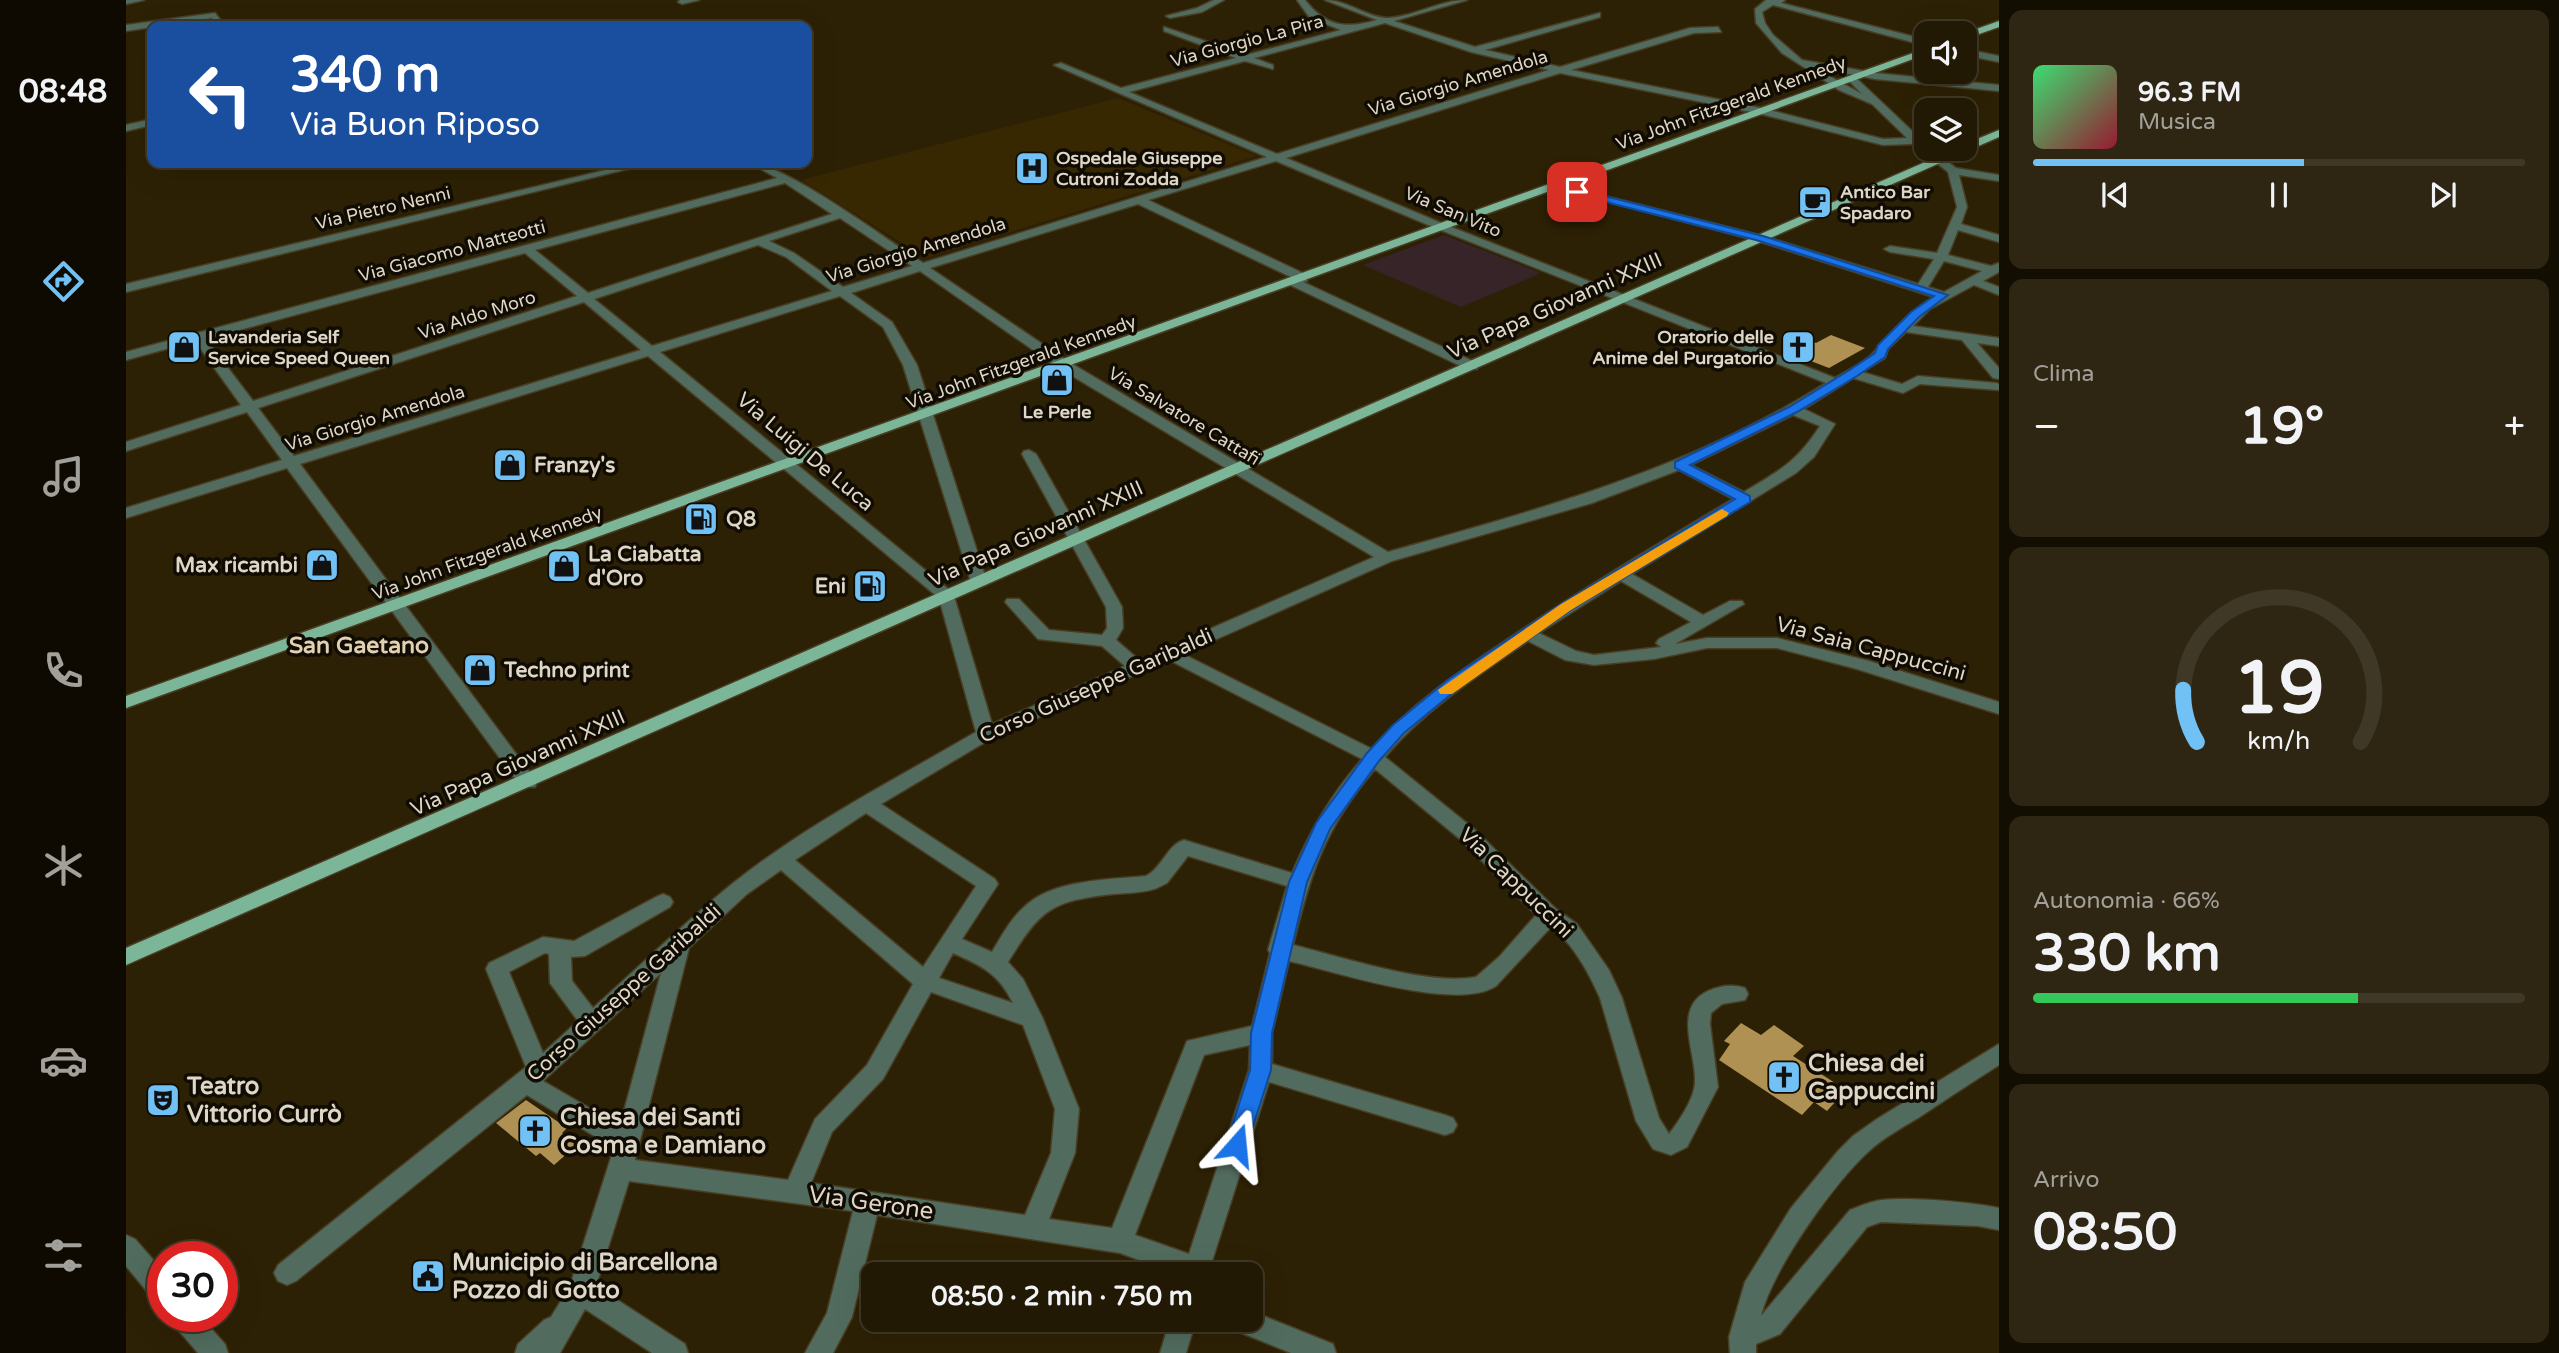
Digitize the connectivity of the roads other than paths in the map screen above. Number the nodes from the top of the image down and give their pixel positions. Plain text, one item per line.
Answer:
1 (140, 0) edge
2 (695, 0) edge
3 (1220, 0) edge
4 (1301, 0) edge
5 (1329, 0) edge
6 (1463, 0) edge
7 (1770, 1) edge
8 (126, 2) edge
9 (682, 2) dead end
10 (1597, 15) dead end
11 (1170, 16) dead end
12 (174, 21) edge
13 (218, 21) edge
14 (1384, 21) junction
15 (1999, 24) edge
16 (147, 25) edge
17 (126, 28) edge
18 (1167, 29) dead end
19 (1349, 30) junction
20 (1718, 30) dead end
21 (1977, 32) edge
22 (1914, 40) edge
23 (1474, 50) junction
24 (1977, 55) edge
25 (1914, 56) edge
26 (1245, 58) junction
27 (1999, 60) edge
28 (1801, 62) junction
29 (1058, 65) dead end
30 (1270, 67) dead end
31 (1558, 70) junction
32 (1858, 76) junction
33 (1832, 85) junction
34 (1999, 88) edge
35 (1121, 91) junction
36 (1877, 103) junction
37 (1761, 111) junction
38 (147, 123) edge
39 (126, 128) edge
40 (1999, 133) edge
41 (1914, 140) edge
42 (1914, 141) edge
43 (1977, 142) edge
44 (1279, 157) junction
45 (1937, 161) edge
46 (1940, 161) edge
47 (626, 168) edge
48 (765, 168) edge
49 (1953, 171) junction
50 (1999, 178) edge
51 (787, 179) junction
52 (1553, 186) junction
53 (1139, 200) junction
54 (839, 215) junction
55 (1956, 226) junction
56 (1442, 227) junction
57 (1759, 238) junction
58 (1999, 239) edge
59 (761, 242) junction
60 (527, 249) junction
61 (1890, 249) dead end
62 (1941, 257) junction
63 (921, 267) junction
64 (1995, 269) edge
65 (1298, 280) junction
66 (1973, 281) junction
67 (126, 288) edge
68 (1921, 288) junction
69 (1999, 291) edge
70 (841, 292) junction
71 (1942, 295) junction
72 (587, 298) junction
73 (1624, 300) junction
74 (1902, 328) junction
75 (198, 337) junction
76 (1967, 339) junction
77 (1999, 342) edge
78 (652, 351) junction
79 (126, 356) edge
80 (1064, 365) junction
81 (1472, 366) junction
82 (1853, 373) junction
83 (1997, 381) edge
84 (1837, 383) junction
85 (251, 407) junction
86 (1793, 410) junction
87 (924, 416) junction
88 (126, 447) edge
89 (1029, 454) dead end
90 (292, 462) junction
91 (786, 465) junction
92 (1680, 465) junction
93 (1238, 468) junction
94 (1745, 499) junction
95 (126, 513) edge
96 (1077, 538) junction
97 (1386, 558) junction
98 (1621, 574) junction
99 (979, 582) junction
100 (947, 596) junction
101 (1013, 602) dead end
102 (397, 604) junction
103 (1736, 604) dead end
104 (1703, 622) junction
105 (1528, 634) junction
106 (1107, 641) junction
107 (1665, 643) dead end
108 (1168, 653) junction
109 (1136, 667) junction
110 (126, 702) edge
111 (1999, 708) edge
112 (986, 734) junction
113 (1373, 757) junction
114 (528, 782) junction
115 (866, 804) junction
116 (781, 859) junction
117 (1298, 882) junction
118 (663, 902) dead end
119 (1549, 915) junction
120 (948, 942) junction
121 (679, 944) junction
122 (560, 948) junction
123 (1279, 950) junction
124 (126, 957) edge
125 (996, 963) junction
126 (926, 982) junction
127 (1737, 993) dead end
128 (1032, 1018) junction
129 (592, 1023) junction
130 (1261, 1033) junction
131 (1999, 1053) edge
132 (1261, 1070) junction
133 (532, 1076) junction
134 (1445, 1125) dead end
135 (627, 1143) junction
136 (621, 1169) junction
137 (795, 1192) junction
138 (867, 1202) junction
139 (1999, 1219) edge
140 (1033, 1227) junction
141 (1119, 1241) junction
142 (126, 1247) edge
143 (1173, 1262) edge
144 (1199, 1262) edge
145 (147, 1273) edge
146 (287, 1273) dead end
147 (581, 1291) junction
148 (565, 1317) junction
149 (1263, 1329) edge
150 (197, 1332) edge
151 (1179, 1332) edge
152 (1742, 1345) edge
153 (215, 1353) edge
154 (528, 1353) edge
155 (545, 1353) edge
156 (675, 1353) edge
157 (818, 1353) edge
158 (1173, 1353) edge
159 (1323, 1353) edge

1 - 8 street
2 - 9 street
3 - 11 street
4 - 19 street
5 - 14 street
6 - 14 street, Via Giorgio La Pira
7 - 22 street
7 - 28 street
10 - 23 street
12 - 13 street
14 - 19 street, Via Giorgio La Pira
14 - 23 street
15 - 21 main road
16 - 17 street
18 - 26 street
19 - 26 street, Via Giorgio La Pira
20 - 31 street, Via Giorgio Amendola
23 - 31 street
24 - 27 street
25 - 32 main road, Via John Fitzgerald Kennedy
26 - 30 street
26 - 35 street, Via Giorgio La Pira
28 - 32 street
28 - 33 street
29 - 35 street, Via San Vito
31 - 37 street
31 - 44 street, Via Giorgio Amendola
32 - 33 main road, Via John Fitzgerald Kennedy
32 - 34 street
32 - 36 street
33 - 36 street
33 - 37 main road, Via John Fitzgerald Kennedy
35 - 44 street, Via San Vito
36 - 41 street
37 - 42 street
37 - 52 main road, Via John Fitzgerald Kennedy
38 - 39 street
40 - 43 main road, Via Papa Giovanni XXIII
44 - 53 street, Via Giorgio Amendola
44 - 56 street, Via San Vito
45 - 57 main road, Via Papa Giovanni XXIII
46 - 49 street
47 - 67 street, Via Pietro Nenni
48 - 51 street, Via Salvatore Cattafi
49 - 50 street
49 - 55 street
51 - 54 street, Via Salvatore Cattafi
51 - 60 street, Via Giacomo Matteotti
52 - 56 main road, Via John Fitzgerald Kennedy
52 - 57 street
53 - 63 street, Via Giorgio Amendola
53 - 65 street
54 - 59 street, Via Aldo Moro
54 - 63 street, Via Salvatore Cattafi
55 - 58 street
55 - 62 street
56 - 65 main road, Via John Fitzgerald Kennedy
56 - 73 street, Via San Vito
57 - 68 street
57 - 73 main road, Via Papa Giovanni XXIII
59 - 70 street
59 - 72 street, Via Aldo Moro
60 - 72 street, Via Luigi De Luca
60 - 75 street, Via Giacomo Matteotti
61 - 62 street
62 - 64 street
62 - 68 street
63 - 70 street, Via Giorgio Amendola
63 - 80 street, Via Salvatore Cattafi
64 - 66 street, Corso Giuseppe Garibaldi
65 - 80 main road, Via John Fitzgerald Kennedy
65 - 81 street
66 - 69 street
66 - 71 street, Corso Giuseppe Garibaldi
68 - 71 street
70 - 78 street, Via Giorgio Amendola
70 - 87 street
71 - 74 street, Corso Giuseppe Garibaldi
72 - 78 street, Via Luigi De Luca
72 - 85 street, Via Aldo Moro
73 - 81 main road, Via Papa Giovanni XXIII
73 - 84 street, Via San Vito
74 - 76 street
74 - 82 street, Corso Giuseppe Garibaldi
75 - 79 street, Via Giacomo Matteotti
75 - 85 street
76 - 77 street
76 - 83 street
78 - 90 street, Via Giorgio Amendola
78 - 91 street, Via Luigi De Luca
80 - 87 main road, Via John Fitzgerald Kennedy
80 - 93 street, Via Salvatore Cattafi
81 - 93 main road, Via Papa Giovanni XXIII
82 - 83 street
82 - 84 street, Corso Giuseppe Garibaldi
84 - 86 street, Corso Giuseppe Garibaldi
85 - 88 street, Via Aldo Moro
85 - 90 street
86 - 92 street, Corso Giuseppe Garibaldi
86 - 94 street
87 - 91 main road, Via John Fitzgerald Kennedy
87 - 99 street
89 - 96 street
90 - 95 street, Via Giorgio Amendola
90 - 102 street
91 - 100 street, Via Luigi De Luca
91 - 102 main road, Via John Fitzgerald Kennedy
92 - 94 street
92 - 97 street, Corso Giuseppe Garibaldi
93 - 96 main road, Via Papa Giovanni XXIII
93 - 97 street, Via Salvatore Cattafi
94 - 98 street
96 - 99 main road, Via Papa Giovanni XXIII
96 - 106 street
97 - 108 street, Corso Giuseppe Garibaldi
98 - 104 street
98 - 105 street
99 - 100 main road, Via Papa Giovanni XXIII
100 - 112 street
100 - 114 main road, Via Papa Giovanni XXIII
101 - 106 street
102 - 110 main road, Via John Fitzgerald Kennedy
102 - 114 street
103 - 104 street
104 - 107 street
105 - 111 street, Via Saia Cappuccini
105 - 113 street
106 - 109 street
108 - 109 street, Corso Giuseppe Garibaldi
108 - 113 street, Via Cappuccini
109 - 112 street, Corso Giuseppe Garibaldi
112 - 115 street, Corso Giuseppe Garibaldi
113 - 117 street
113 - 119 street, Via Cappuccini
114 - 124 main road, Via Papa Giovanni XXIII
115 - 116 street, Corso Giuseppe Garibaldi
115 - 120 street
116 - 121 street, Corso Giuseppe Garibaldi
116 - 126 street
117 - 123 street
117 - 125 street
118 - 122 street
119 - 123 street
119 - 127 street, Via Cappuccini
120 - 125 street
120 - 126 street
121 - 129 street, Corso Giuseppe Garibaldi
121 - 135 street
122 - 129 street
122 - 133 street
123 - 130 street
125 - 128 street
126 - 128 street
126 - 137 street
128 - 140 street
129 - 133 street, Corso Giuseppe Garibaldi
130 - 132 street
130 - 141 street
131 - 152 street
132 - 134 street
132 - 144 street
133 - 135 street
133 - 146 street, Corso Giuseppe Garibaldi
135 - 136 street
136 - 137 street, Via Gerone
136 - 147 street
137 - 138 street, Via Gerone
138 - 140 street, Via Gerone
138 - 157 street
139 - 152 street
140 - 141 street, Via Gerone
141 - 143 street, Via Gerone
142 - 145 street
147 - 148 street
147 - 156 street
148 - 154 street
148 - 155 street
149 - 159 street
150 - 153 street
151 - 158 street

